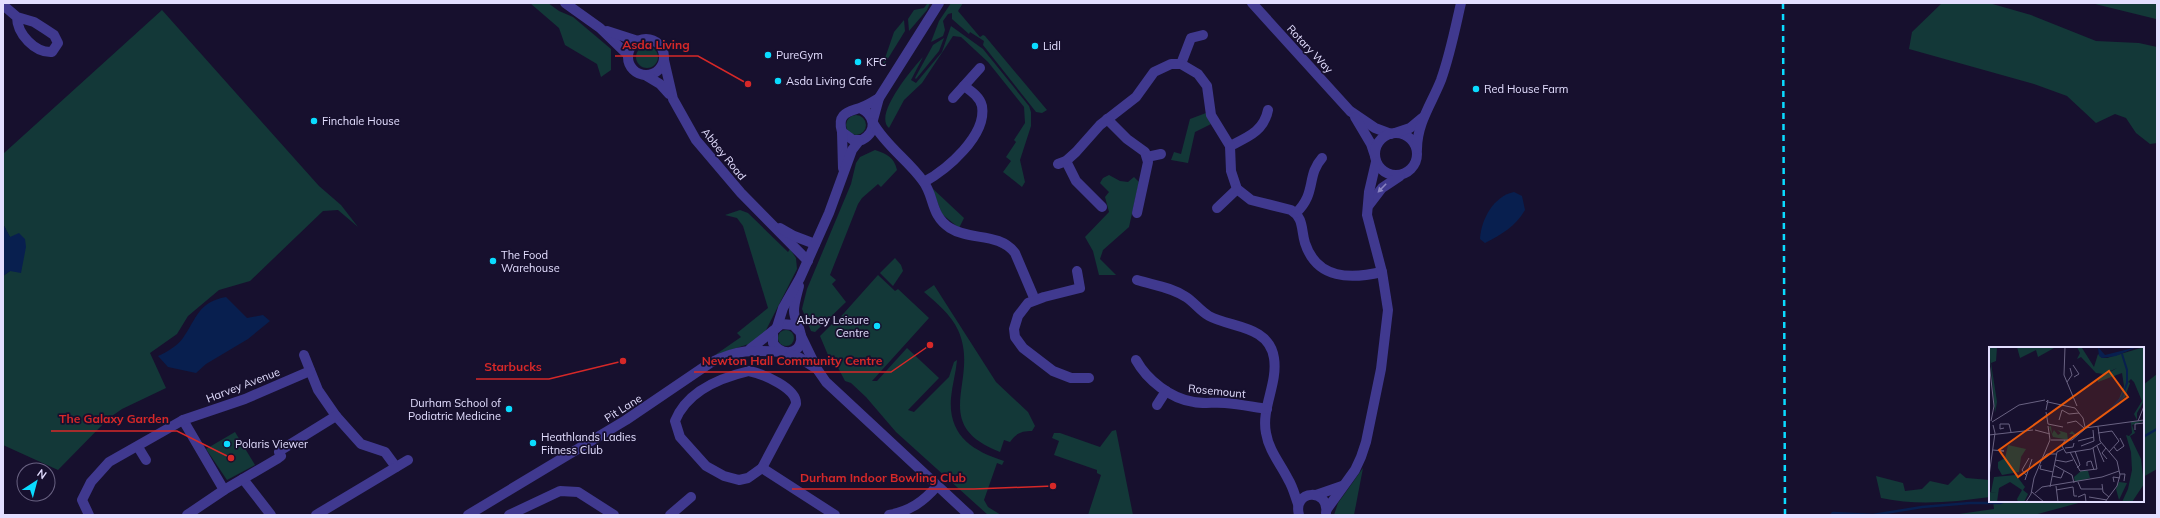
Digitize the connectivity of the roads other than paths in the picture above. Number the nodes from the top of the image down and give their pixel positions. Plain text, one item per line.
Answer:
1 (565, 3) edge
2 (939, 3) edge
3 (1252, 3) edge
4 (1461, 3) edge
5 (3, 5) edge
6 (17, 17) dead end
7 (600, 28) junction
8 (1203, 35) dead end
9 (638, 41) junction
10 (628, 55) junction
11 (664, 60) junction
12 (1182, 64) junction
13 (980, 68) dead end
14 (645, 75) junction
15 (964, 86) junction
16 (879, 98) junction
17 (953, 98) dead end
18 (673, 99) junction
19 (860, 108) junction
20 (1268, 110) dead end
21 (1350, 110) junction
22 (1107, 118) junction
23 (1422, 118) junction
24 (873, 122) junction
25 (842, 132) junction
26 (1393, 133) junction
27 (861, 140) junction
28 (890, 146) junction
29 (1230, 146) junction
30 (1417, 148) junction
31 (1161, 154) dead end
32 (1147, 157) junction
33 (1322, 158) dead end
34 (1376, 159) junction
35 (1307, 160) dead end
36 (1314, 170) junction
37 (843, 172) junction
38 (1402, 175) junction
39 (924, 182) junction
40 (1237, 189) junction
41 (1102, 207) dead end
42 (1368, 207) junction
43 (1217, 208) dead end
44 (1137, 213) dead end
45 (1296, 213) junction
46 (766, 218) junction
47 (815, 244) junction
48 (808, 261) junction
49 (1077, 271) dead end
50 (1382, 272) junction
51 (800, 278) junction
52 (1137, 280) dead end
53 (1035, 300) junction
54 (775, 329) junction
55 (800, 334) junction
56 (750, 349) junction
57 (784, 352) junction
58 (304, 355) dead end
59 (1136, 360) dead end
60 (817, 369) junction
61 (310, 371) junction
62 (1085, 381) dead end
63 (1166, 392) junction
64 (1157, 405) dead end
65 (1267, 409) junction
66 (336, 416) junction
67 (183, 420) junction
68 (138, 447) junction
69 (146, 460) dead end
70 (408, 460) dead end
71 (396, 467) junction
72 (762, 468) junction
73 (243, 479) junction
74 (1289, 479) junction
75 (937, 486) junction
76 (1342, 486) junction
77 (224, 490) junction
78 (1312, 495) junction
79 (691, 497) dead end
80 (1297, 511) edge
81 (1326, 512) edge
82 (89, 515) edge
83 (187, 515) edge
84 (272, 515) edge
85 (316, 515) edge
86 (468, 515) edge
87 (509, 515) edge
88 (614, 515) edge
89 (670, 515) edge
90 (835, 515) edge
91 (889, 515) edge
92 (969, 515) edge

1 - 7 street
2 - 16 street
3 - 21 street, Rotary Way
4 - 23 street
5 - 6 street
7 - 9 street
7 - 10 street
8 - 12 street
9 - 10 street
9 - 11 street
10 - 14 street
11 - 14 street
11 - 18 street, Abbey Road
12 - 22 street
12 - 29 street
13 - 15 street
14 - 18 street, Abbey Road
15 - 17 street
15 - 39 street
16 - 19 street
16 - 24 street
18 - 46 street, Abbey Road
19 - 24 street
19 - 25 street
20 - 29 street
21 - 26 street, Rotary Way
21 - 34 street, Rotary Way
22 - 32 street
22 - 41 street
23 - 26 street
23 - 30 street
24 - 27 street
24 - 28 street
25 - 27 street
25 - 37 street
26 - 30 street
26 - 34 street
27 - 28 street
27 - 37 street
28 - 39 street
29 - 40 street
30 - 38 street
31 - 32 street
32 - 44 street
33 - 36 street
34 - 38 street
34 - 42 street
35 - 36 street
36 - 45 street
37 - 47 street
38 -> 42 street
39 - 53 street
40 - 43 street
40 - 45 street
42 - 50 street
45 - 50 street
46 - 47 street, Abbey Road
46 - 48 street, Abbey Road
47 - 48 street
48 - 51 street
49 - 53 street
50 - 76 street
51 - 54 street
51 - 55 street
52 - 65 street
53 - 62 street
54 - 55 street
54 - 56 street, Pit Lane
54 - 57 street
55 - 57 street
55 - 60 street
56 - 57 street, Pit Lane
56 - 86 street, Pit Lane
57 - 60 street, Pit Lane
58 - 61 street
59 - 63 street, Rosemount
60 - 75 street
61 - 66 street
61 - 67 street, Harvey Avenue
63 - 64 street
63 - 65 street, Rosemount
65 - 74 street
66 - 71 street
66 - 73 street
67 - 68 street, Harvey Avenue
67 - 77 street
68 - 69 street
68 - 82 street, Harvey Avenue
70 - 71 street
71 - 85 street
72 - 72 street
72 - 90 street
73 - 77 street
73 - 84 street
74 - 78 street
74 - 80 street
75 - 91 street
75 - 92 street
76 - 78 street
76 - 81 street
77 - 83 street
78 - 80 street
78 - 81 street
79 - 89 street
87 - 88 street

